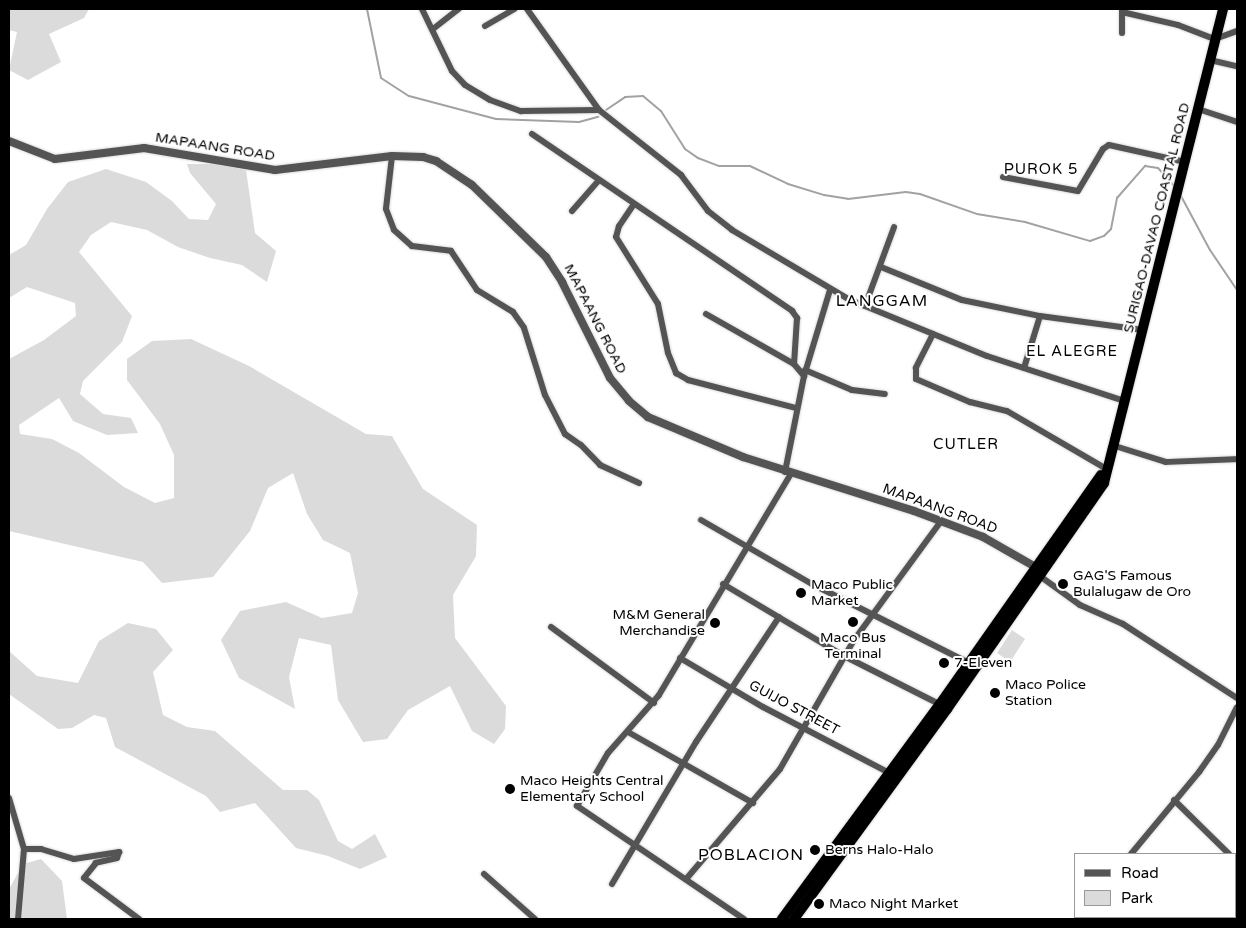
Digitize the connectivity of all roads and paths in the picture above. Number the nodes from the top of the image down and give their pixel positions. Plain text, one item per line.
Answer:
1 (422, 9) edge
2 (459, 9) edge
3 (514, 9) edge
4 (527, 9) edge
5 (1223, 9) edge
6 (1122, 10) edge
7 (485, 26) dead end
8 (432, 29) junction
9 (1237, 31) edge
10 (1122, 33) dead end
11 (1215, 39) junction
12 (1210, 60) junction
13 (1237, 66) edge
14 (1198, 109) junction
15 (599, 110) junction
16 (1237, 122) edge
17 (532, 134) dead end
18 (9, 141) edge
19 (392, 156) junction
20 (1185, 162) junction
21 (1004, 177) dead end
22 (599, 180) junction
23 (634, 204) junction
24 (572, 211) dead end
25 (894, 227) dead end
26 (882, 267) junction
27 (830, 290) junction
28 (865, 306) junction
29 (706, 314) dead end
30 (1040, 316) junction
31 (1143, 330) junction
32 (933, 334) junction
33 (794, 364) junction
34 (1024, 368) junction
35 (804, 373) junction
36 (885, 394) dead end
37 (1125, 401) junction
38 (796, 408) junction
39 (1114, 446) junction
40 (1237, 459) edge
41 (1107, 465) junction
42 (788, 473) junction
43 (640, 483) dead end
44 (701, 520) dead end
45 (941, 520) junction
46 (747, 544) junction
47 (1039, 572) junction
48 (723, 584) junction
49 (870, 615) junction
50 (779, 617) junction
51 (551, 627) dead end
52 (844, 656) junction
53 (680, 658) junction
54 (973, 665) junction
55 (733, 689) junction
56 (1237, 698) edge
57 (654, 703) junction
58 (944, 707) junction
59 (1237, 707) edge
60 (804, 727) junction
61 (628, 732) junction
62 (683, 764) junction
63 (894, 775) junction
64 (9, 798) edge
65 (1174, 800) junction
66 (753, 803) junction
67 (638, 844) junction
68 (24, 848) junction
69 (1131, 853) edge
70 (1227, 853) edge
71 (484, 874) dead end
72 (688, 878) junction
73 (612, 884) dead end
74 (18, 919) edge
75 (139, 919) edge
76 (535, 919) edge
77 (744, 919) edge
78 (782, 919) edge
79 (794, 919) edge

1 - 8 street
2 - 8 street
3 - 7 street
4 - 15 street
5 - 11 highway, SURIGAO-DAVAO COASTAL ROAD
6 - 10 street
6 - 11 street
8 - 15 street
9 - 11 street
11 - 12 highway, SURIGAO-DAVAO COASTAL ROAD
12 - 13 street
12 - 14 highway, SURIGAO-DAVAO COASTAL ROAD
14 - 16 street
14 - 20 highway, SURIGAO-DAVAO COASTAL ROAD
15 - 27 street
17 - 22 street
18 - 19 street, MAPAANG ROAD
19 - 42 street, MAPAANG ROAD
19 - 43 street
20 - 21 street
20 - 31 highway, SURIGAO-DAVAO COASTAL ROAD
22 - 23 street
22 - 24 street
23 - 33 street
23 - 38 street
25 - 26 street
26 - 28 street
26 - 30 street
27 - 28 street
27 - 35 street
28 - 32 street
29 - 33 street
30 - 31 street
30 - 34 street
31 - 37 highway, SURIGAO-DAVAO COASTAL ROAD
32 - 34 street
32 - 41 street
33 - 35 street
34 - 37 street
35 - 36 street
35 - 38 street
37 - 39 highway, SURIGAO-DAVAO COASTAL ROAD
38 - 42 street
39 - 40 street
39 - 41 highway, SURIGAO-DAVAO COASTAL ROAD
41 - 47 highway, SURIGAO-DAVAO COASTAL ROAD
42 - 45 street, MAPAANG ROAD
42 - 46 street
44 - 46 street
45 - 47 street, MAPAANG ROAD
45 - 49 street
46 - 48 street
46 - 49 street
47 - 54 highway, SURIGAO-DAVAO COASTAL ROAD
47 - 56 street
48 - 50 street
48 - 53 street
49 - 52 street
49 - 54 street
50 - 52 street
50 - 55 street
51 - 57 street
52 - 58 street
52 - 60 street
53 - 55 street, GUIJO STREET
53 - 57 street
54 - 58 highway, SURIGAO-DAVAO COASTAL ROAD
55 - 60 street, GUIJO STREET
55 - 62 street
57 - 61 street
58 - 63 highway, SURIGAO-DAVAO COASTAL ROAD
59 - 65 street
60 - 63 street, GUIJO STREET
60 - 66 street
61 - 62 street
61 - 67 street
62 - 66 street
62 - 67 street
63 - 78 highway, SURIGAO-DAVAO COASTAL ROAD
63 - 79 highway, SURIGAO-DAVAO COASTAL ROAD
64 - 68 street
65 - 69 street
65 - 70 street
66 - 72 street
67 - 72 street
67 - 73 street
68 - 74 street
68 - 75 street
71 - 76 street
72 - 77 street

